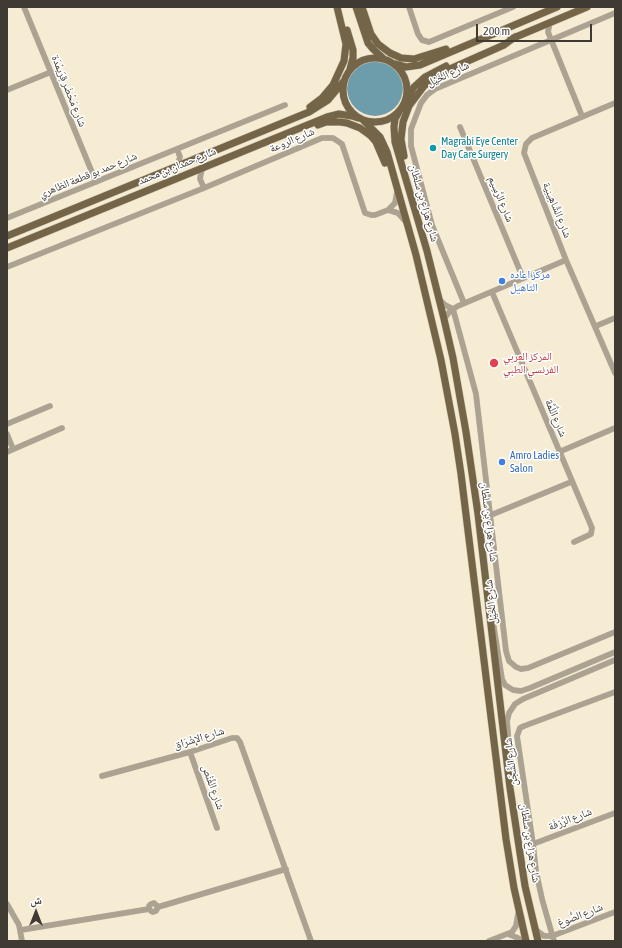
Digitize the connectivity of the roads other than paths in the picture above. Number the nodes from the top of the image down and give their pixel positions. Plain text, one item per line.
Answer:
1 (24, 7) edge
2 (337, 7) edge
3 (340, 7) edge
4 (356, 7) edge
5 (362, 7) edge
6 (409, 7) edge
7 (513, 7) edge
8 (557, 7) edge
9 (586, 7) edge
10 (615, 14) edge
11 (550, 22) junction
12 (539, 27) junction
13 (548, 32) junction
14 (515, 37) junction
15 (551, 40) junction
16 (477, 41) junction
17 (389, 62) junction
18 (51, 72) junction
19 (348, 72) junction
20 (343, 82) junction
21 (7, 90) edge
22 (406, 100) junction
23 (615, 103) edge
24 (285, 105) dead end
25 (399, 112) junction
26 (582, 116) junction
27 (361, 119) junction
28 (460, 127) dead end
29 (257, 134) junction
30 (261, 144) junction
31 (177, 149) junction
32 (180, 156) junction
33 (189, 162) junction
34 (177, 167) junction
35 (204, 167) junction
36 (189, 173) junction
37 (200, 179) junction
38 (96, 182) junction
39 (407, 184) junction
40 (204, 188) junction
41 (397, 189) junction
42 (388, 210) junction
43 (7, 218) edge
44 (407, 224) junction
45 (7, 236) edge
46 (7, 248) edge
47 (566, 260) junction
48 (7, 267) edge
49 (523, 278) junction
50 (492, 292) junction
51 (439, 299) junction
52 (464, 303) junction
53 (453, 309) junction
54 (615, 318) edge
55 (444, 319) junction
56 (596, 326) junction
57 (615, 373) edge
58 (50, 406) dead end
59 (7, 424) edge
60 (62, 428) dead end
61 (615, 428) edge
62 (7, 434) edge
63 (10, 450) edge
64 (559, 452) junction
65 (571, 482) junction
66 (491, 515) junction
67 (574, 542) dead end
68 (489, 610) junction
69 (615, 632) edge
70 (615, 652) edge
71 (615, 660) edge
72 (615, 692) edge
73 (190, 752) junction
74 (102, 776) dead end
75 (510, 788) junction
76 (615, 813) edge
77 (217, 828) dead end
78 (533, 844) junction
79 (286, 869) junction
80 (7, 904) edge
81 (519, 911) junction
82 (615, 912) edge
83 (534, 927) junction
84 (21, 930) junction
85 (508, 934) junction
86 (552, 938) edge
87 (22, 941) edge
88 (311, 941) edge
89 (490, 941) edge
90 (522, 941) edge
91 (526, 941) edge
92 (538, 941) edge
93 (543, 941) edge

1 - 18 street, شارع مَحْضَر قِرَيمْدَة
2 - 29 main road
3 - 19 main road
4 - 17 main road
5 - 16 main road
6 - 7 street
8 - 16 main road
9 - 11 main road
10 - 15 street, شارع الخَيْل
11 - 12 main road
11 - 13 street
12 - 13 street
12 - 14 main road
13 - 15 street
14 - 22 main road
14 - 39 main road
15 - 26 street
15 - 52 street, شارع الخَيْل
16 - 17 main road
17 - 19 main road
17 - 22 main road
18 - 21 street
18 - 38 street, شارع مَحْضَر قِرَيمْدَة
19 - 20 main road
20 - 27 main road
20 - 29 main road, شارع حمدان بن محمد
22 - 25 main road
23 - 26 street, شارع الشَّاهِينِية
24 - 31 street, شارع حمد بو قطعة الظاهري
25 - 27 main road
25 - 39 main road, شارع هزاع بن سلطان
26 - 47 street, شارع الشَّاهِينِية
27 - 30 main road, شارع حمدان بن محمد
27 - 41 main road, شارع هزاع بن سلطان
28 - 49 street, شارع الرَّسِيم
29 - 33 main road, شارع حمدان بن محمد
30 - 35 main road, شارع حمدان بن محمد
30 - 41 main road
31 - 32 street
31 - 38 street, شارع حمد بو قطعة الظاهري
32 - 33 street
32 - 34 street
33 - 34 main road, شارع حمدان بن محمد
34 - 45 main road, شارع حمدان بن محمد
35 - 36 main road, شارع حمدان بن محمد
35 - 37 street
36 - 37 street
36 - 46 main road, شارع حمدان بن محمد
37 - 40 street
38 - 43 street, شارع حمد بو قطعة الظاهري
39 - 51 main road, شارع هزاع بن سلطان
40 - 42 street, شارع الروعة
40 - 48 street, شارع الروعة
41 - 42 street
41 - 44 main road, شارع هزاع بن سلطان
42 - 44 street
44 - 81 main road, شارع هزاع بن سلطان
47 - 49 street
47 - 56 street, شارع الشَّاهِينِية
49 - 50 street
50 - 52 street
50 - 64 street, شارع اللَّمَّة
51 - 53 street
51 - 55 main road, شارع هزاع بن سلطان
52 - 53 street
53 - 55 street
53 - 66 street, شارع الخَيْل
54 - 56 street
55 - 68 main road, شارع هزاع بن سلطان
56 - 57 street, شارع الشَّاهِينِية
58 - 59 street
60 - 63 street
61 - 64 street
62 - 63 street
64 - 65 street, شارع اللَّمَّة
65 - 66 street
65 - 67 street, شارع اللَّمَّة
66 - 69 street, شارع الخَيْل
68 - 70 street
68 - 75 main road, شارع هزاع بن سلطان
71 - 75 street
72 - 78 street, شارع الشَّجَن
73 - 74 street, شارع الإِشْرَاق
73 - 77 street, شارع الفُنْص
73 - 79 street, شارع الإِشْرَاق
75 - 83 main road, شارع هزاع بن سلطان
76 - 78 street, شارع الرَّزفَة
78 - 86 street, شارع الشَّجَن
79 - 84 street
79 - 88 street, شارع الإِشْرَاق
80 - 84 street
81 - 85 street
81 - 91 main road, شارع هزاع بن سلطان
82 - 86 street, شارع الصُّوغ
83 - 86 street, شارع الصُّوغ
83 - 92 main road, شارع هزاع بن سلطان
84 - 87 street
85 - 89 street
85 - 90 street
86 - 93 street, شارع الصُّوغ

